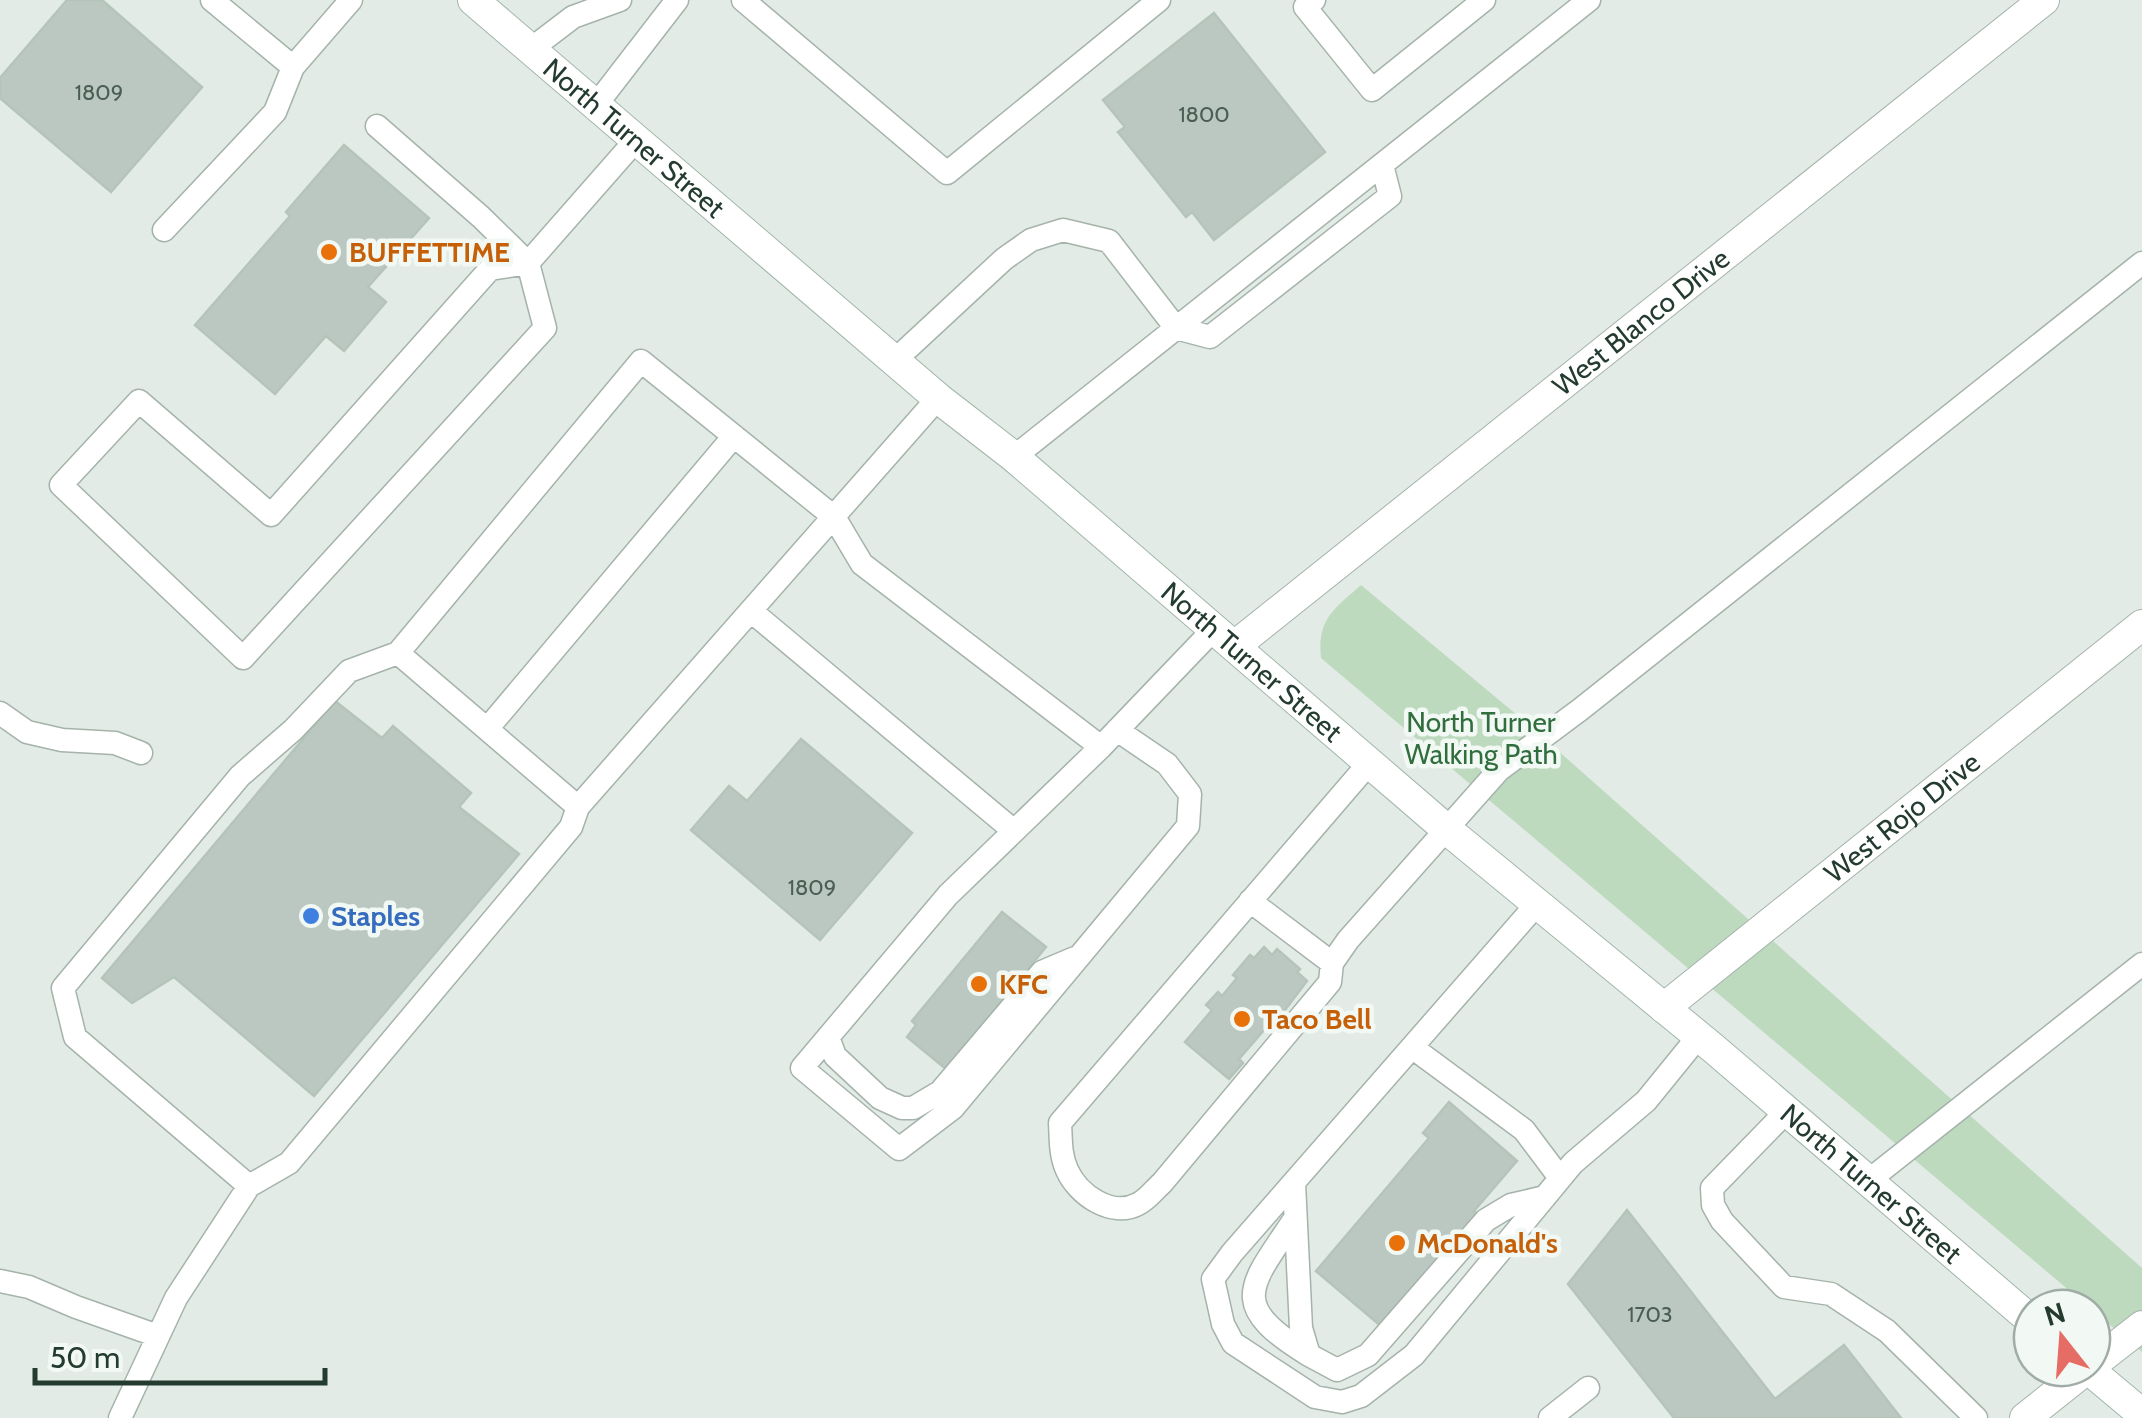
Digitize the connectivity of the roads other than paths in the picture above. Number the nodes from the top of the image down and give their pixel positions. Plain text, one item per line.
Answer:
1 (212, 0) edge
2 (351, 0) edge
3 (474, 0) edge
4 (620, 0) edge
5 (677, 0) edge
6 (743, 0) edge
7 (1159, 0) edge
8 (1484, 0) edge
9 (1589, 0) edge
10 (2044, 0) edge
11 (1304, 2) edge
12 (531, 49) junction
13 (293, 67) junction
14 (596, 105) junction
15 (377, 126) dead end
16 (636, 140) junction
17 (164, 230) dead end
18 (528, 263) junction
19 (2142, 263) edge
20 (1176, 328) junction
21 (894, 360) junction
22 (938, 398) junction
23 (734, 436) junction
24 (1014, 457) junction
25 (834, 517) junction
26 (751, 611) junction
27 (2142, 625) edge
28 (1225, 636) junction
29 (398, 653) junction
30 (0, 713) edge
31 (487, 729) junction
32 (1109, 738) junction
33 (141, 753) dead end
34 (1370, 762) junction
35 (578, 806) junction
36 (1445, 828) junction
37 (1014, 831) junction
38 (1250, 901) junction
39 (1537, 904) junction
40 (1081, 955) junction
41 (1332, 963) junction
42 (2142, 964) edge
43 (1664, 1008) junction
44 (828, 1037) junction
45 (1698, 1037) junction
46 (1413, 1048) junction
47 (1786, 1111) junction
48 (1560, 1178) junction
49 (1868, 1181) junction
50 (1294, 1182) junction
51 (249, 1186) junction
52 (1545, 1197) junction
53 (1294, 1220) junction
54 (0, 1281) edge
55 (2012, 1303) edge
56 (2142, 1326) edge
57 (158, 1336) junction
58 (2112, 1349) edge
59 (1309, 1354) junction
60 (2112, 1387) edge
61 (1588, 1388) dead end
62 (2062, 1388) edge
63 (2142, 1414) edge
64 (120, 1418) edge
65 (1550, 1418) edge
66 (1976, 1418) edge
67 (2024, 1418) edge

1 - 13 lane
2 - 13 lane
3 - 12 main road, North Turner Street
4 - 12 lane
5 - 14 lane
6 - 7 lane
8 - 11 lane
9 - 20 lane
10 - 28 main road, West Blanco Drive
12 - 14 main road, North Turner Street
13 - 17 lane
14 - 16 main road, North Turner Street
15 - 18 lane
16 - 18 lane
16 - 21 main road, North Turner Street
18 - 18 lane
19 - 36 lane
20 - 21 lane
20 - 24 lane
21 - 22 main road, North Turner Street
22 - 24 main road, North Turner Street
22 - 25 lane
23 - 25 lane
23 - 29 lane
23 - 31 lane
24 - 28 main road, North Turner Street
25 - 26 lane
25 - 32 lane
26 - 35 lane
26 - 37 lane
27 - 43 main road, West Rojo Drive
28 - 32 lane
28 - 34 main road, North Turner Street
29 - 31 lane
29 - 51 lane
30 - 33 lane
31 - 35 lane
32 - 37 lane
32 - 40 lane
34 - 36 main road, North Turner Street
34 - 38 lane
35 - 51 lane
36 - 39 main road, North Turner Street
36 - 41 lane
37 - 44 lane
38 - 41 lane
38 - 41 lane
39 - 43 main road, North Turner Street
39 - 46 lane
40 - 44 lane
40 - 44 lane
42 - 49 lane
43 - 45 main road, North Turner Street
45 - 47 main road, North Turner Street
45 - 48 lane
46 - 48 lane
46 - 50 lane
47 - 49 main road, North Turner Street
47 - 66 lane
48 - 52 lane
49 - 55 main road, North Turner Street
50 - 52 lane
50 - 53 lane
51 - 57 lane
52 - 59 lane
53 - 59 lane
53 - 59 lane
54 - 57 lane
56 - 58 main road
57 - 64 lane
60 - 63 main road
61 - 65 lane
62 - 67 main road

